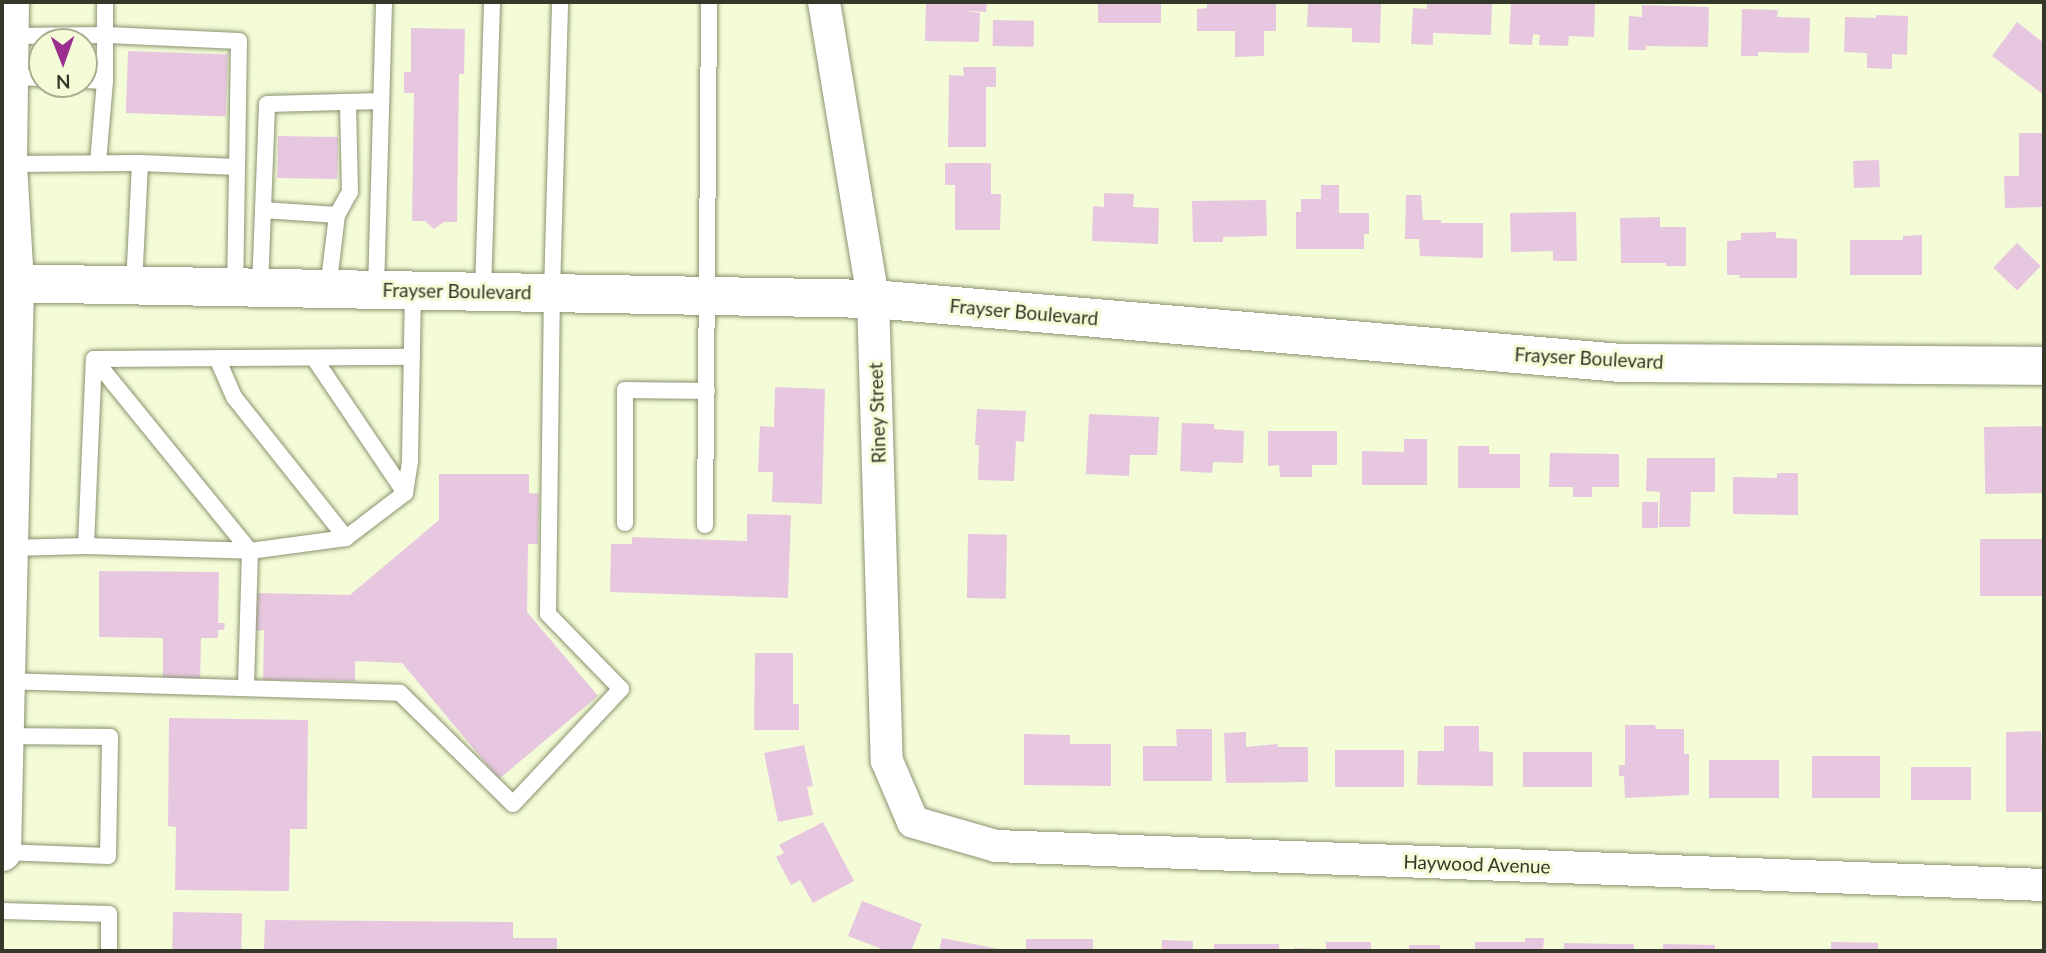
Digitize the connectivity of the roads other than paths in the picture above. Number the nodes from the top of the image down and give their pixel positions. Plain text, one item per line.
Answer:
1 (105, 2) edge
2 (384, 2) edge
3 (492, 2) edge
4 (560, 2) edge
5 (709, 2) edge
6 (824, 2) edge
7 (10, 19) edge
8 (107, 36) junction
9 (27, 77) edge
10 (98, 81) edge
11 (105, 81) junction
12 (382, 101) junction
13 (348, 102) junction
14 (99, 163) junction
15 (140, 163) junction
16 (8, 164) junction
17 (237, 167) junction
18 (263, 210) junction
19 (337, 215) junction
20 (8, 283) edge
21 (134, 285) junction
22 (247, 287) junction
23 (328, 289) junction
24 (395, 290) junction
25 (483, 291) junction
26 (552, 292) junction
27 (708, 296) junction
28 (873, 299) junction
29 (412, 357) junction
30 (217, 358) junction
31 (314, 358) junction
32 (93, 359) junction
33 (2044, 366) edge
34 (707, 391) junction
35 (7, 430) edge
36 (405, 493) junction
37 (625, 523) dead end
38 (705, 525) dead end
39 (8, 527) edge
40 (346, 538) junction
41 (86, 545) junction
42 (250, 551) junction
43 (5, 620) edge
44 (246, 687) junction
45 (3, 704) edge
46 (914, 822) joint
47 (2, 852) edge
48 (2044, 885) edge
49 (2, 911) edge
50 (109, 951) edge

1 - 8 lane
2 - 12 lane
3 - 25 lane
4 - 26 lane
5 - 27 lane
6 - 28 street, Riney Street
7 - 8 lane
7 - 9 main road
8 - 11 lane
8 - 17 lane
9 - 16 main road
10 - 11 lane
11 - 14 lane
12 - 13 lane
12 - 24 lane
13 - 18 lane
13 - 19 lane
14 - 15 lane
14 - 16 lane
15 - 17 lane
15 - 21 lane
16 - 20 main road
17 - 22 lane
18 - 19 lane
18 - 22 lane
19 - 23 lane
20 - 21 main road, Frayser Boulevard
20 - 35 main road
21 - 22 main road, Frayser Boulevard
22 - 23 main road, Frayser Boulevard
23 - 24 main road, Frayser Boulevard
24 - 25 main road, Frayser Boulevard
24 - 29 lane
25 - 26 main road, Frayser Boulevard
26 - 27 main road, Frayser Boulevard
26 - 44 lane
27 - 28 main road, Frayser Boulevard
27 - 34 lane
28 - 33 main road, Frayser Boulevard
28 - 46 street, Riney Street
29 - 31 lane
29 - 36 lane
30 - 31 lane
30 - 32 lane
30 - 40 lane
31 - 36 lane
32 - 41 lane
32 - 42 lane
34 - 37 lane
34 - 38 lane
35 - 39 main road
36 - 40 lane
39 - 41 lane
39 - 43 main road
40 - 42 lane
41 - 42 lane
42 - 44 lane
43 - 45 main road
44 - 45 lane
45 - 47 main road
45 - 47 lane
46 - 48 street, Haywood Avenue
49 - 50 lane

